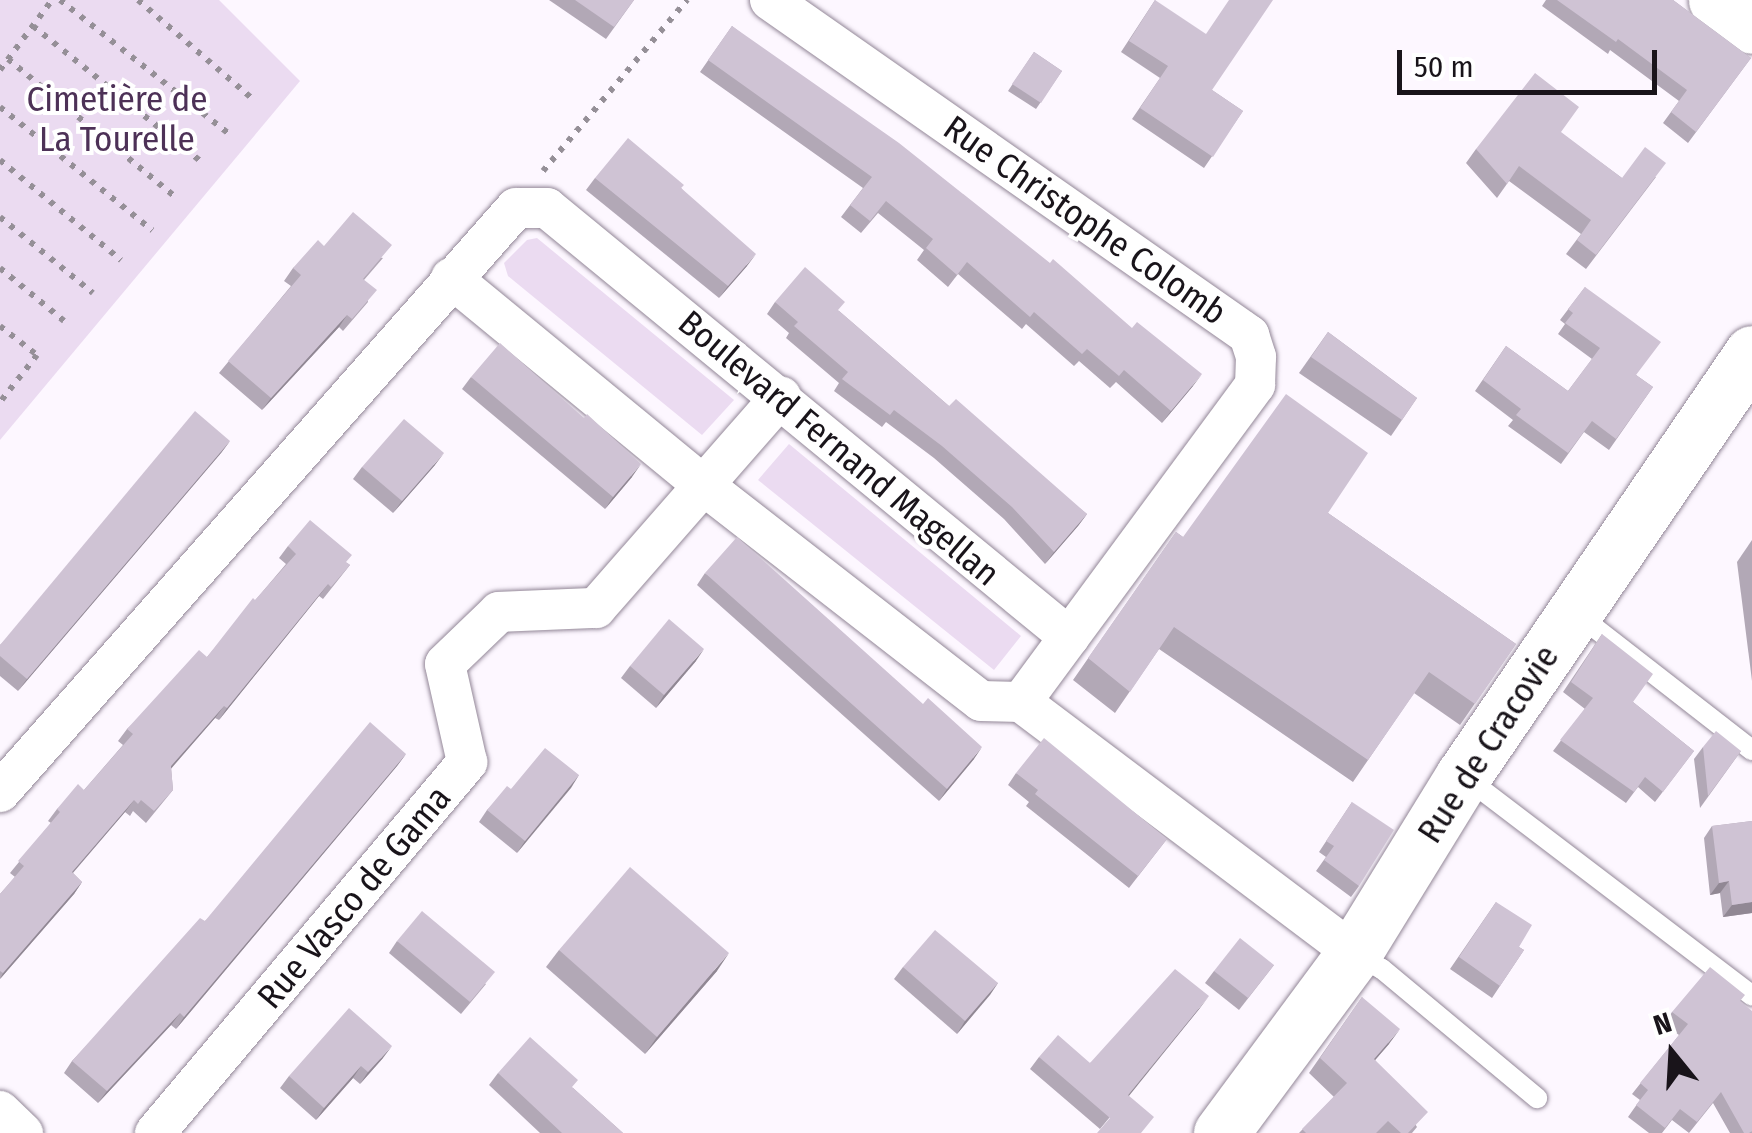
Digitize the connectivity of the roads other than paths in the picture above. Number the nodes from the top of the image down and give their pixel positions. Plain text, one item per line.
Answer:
1 (770, 0) edge
2 (1716, 0) edge
3 (1752, 26) edge
4 (451, 278) junction
5 (1752, 353) edge
6 (780, 398) junction
7 (702, 484) junction
8 (1575, 612) junction
9 (1069, 636) junction
10 (1021, 702) junction
11 (1752, 750) edge
12 (1463, 776) junction
13 (0, 792) edge
14 (1354, 953) junction
15 (1752, 996) edge
16 (1536, 1098) dead end
17 (0, 1111) edge
18 (24, 1133) edge
19 (155, 1133) edge
20 (1222, 1133) edge

1 - 9 street, Rue Christophe Colomb
2 - 3 street
4 - 6 street, Boulevard Fernand Magellan
4 - 7 street
4 - 13 street
5 - 8 street, Rue de Cracovie
6 - 7 street, Rue Vasco de Gama
6 - 9 street, Boulevard Fernand Magellan
7 - 10 street
7 - 19 street, Rue Vasco de Gama
8 - 11 lane
8 - 12 street, Rue de Cracovie
9 - 10 street
10 - 14 street
12 - 14 street, Rue de Cracovie
12 - 15 lane
14 - 16 lane
14 - 20 street, Rue de Cracovie
17 - 18 street

